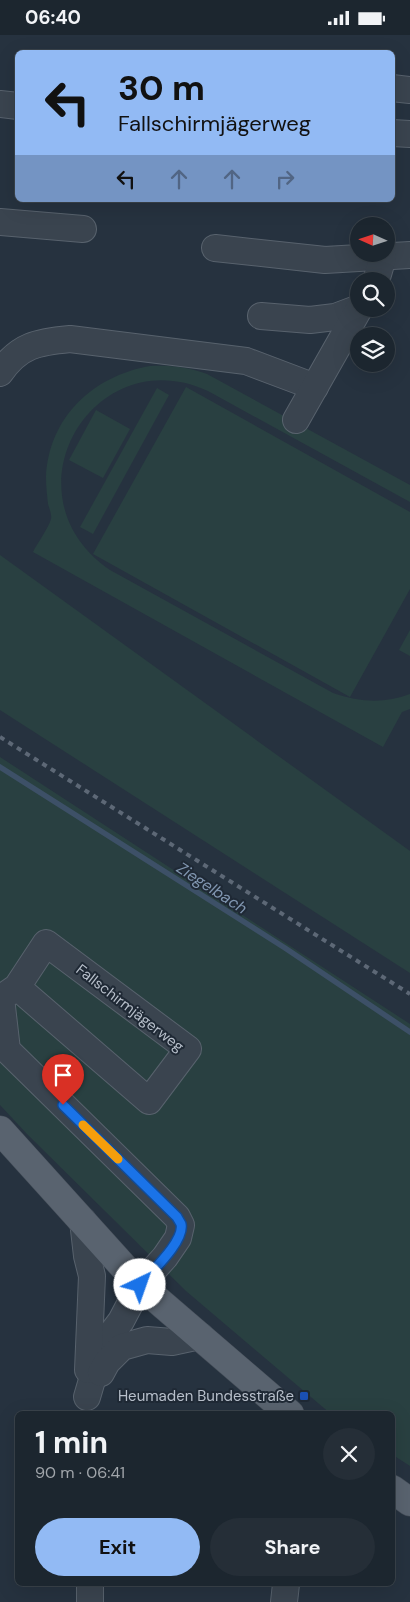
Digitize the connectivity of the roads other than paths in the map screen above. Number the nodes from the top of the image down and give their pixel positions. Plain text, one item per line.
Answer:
1 (395, 88) edge
2 (410, 90) edge
3 (0, 104) edge
4 (15, 106) edge
5 (395, 133) edge
6 (410, 134) edge
7 (0, 223) edge
8 (83, 229) dead end
9 (215, 248) dead end
10 (410, 255) edge
11 (379, 269) edge
12 (350, 311) edge
13 (260, 316) dead end
14 (354, 317) edge
15 (0, 373) edge
16 (315, 387) junction
17 (296, 420) dead end
18 (18, 987) junction
19 (0, 1130) edge
20 (83, 1221) junction
21 (140, 1285) junction
22 (200, 1336) junction
23 (89, 1337) junction
24 (87, 1405) edge
25 (287, 1411) edge
26 (395, 1491) edge
27 (410, 1502) edge
28 (90, 1586) edge
29 (286, 1586) edge
30 (90, 1602) edge
31 (284, 1602) edge

1 - 2 street
3 - 4 street
5 - 6 street
7 - 8 street
9 - 11 street
10 - 11 street
12 - 13 street
14 - 16 street
15 - 16 street
16 - 17 street
18 - 18 street, Fallschirmjägerweg
18 - 21 street, Fallschirmjägerweg
19 - 20 main road
20 - 21 main road
20 - 23 street
21 - 22 main road
21 - 23 street
21 - 24 street
22 - 24 street
22 - 25 main road
23 - 24 street
26 - 27 main road
28 - 30 street
29 - 31 street

